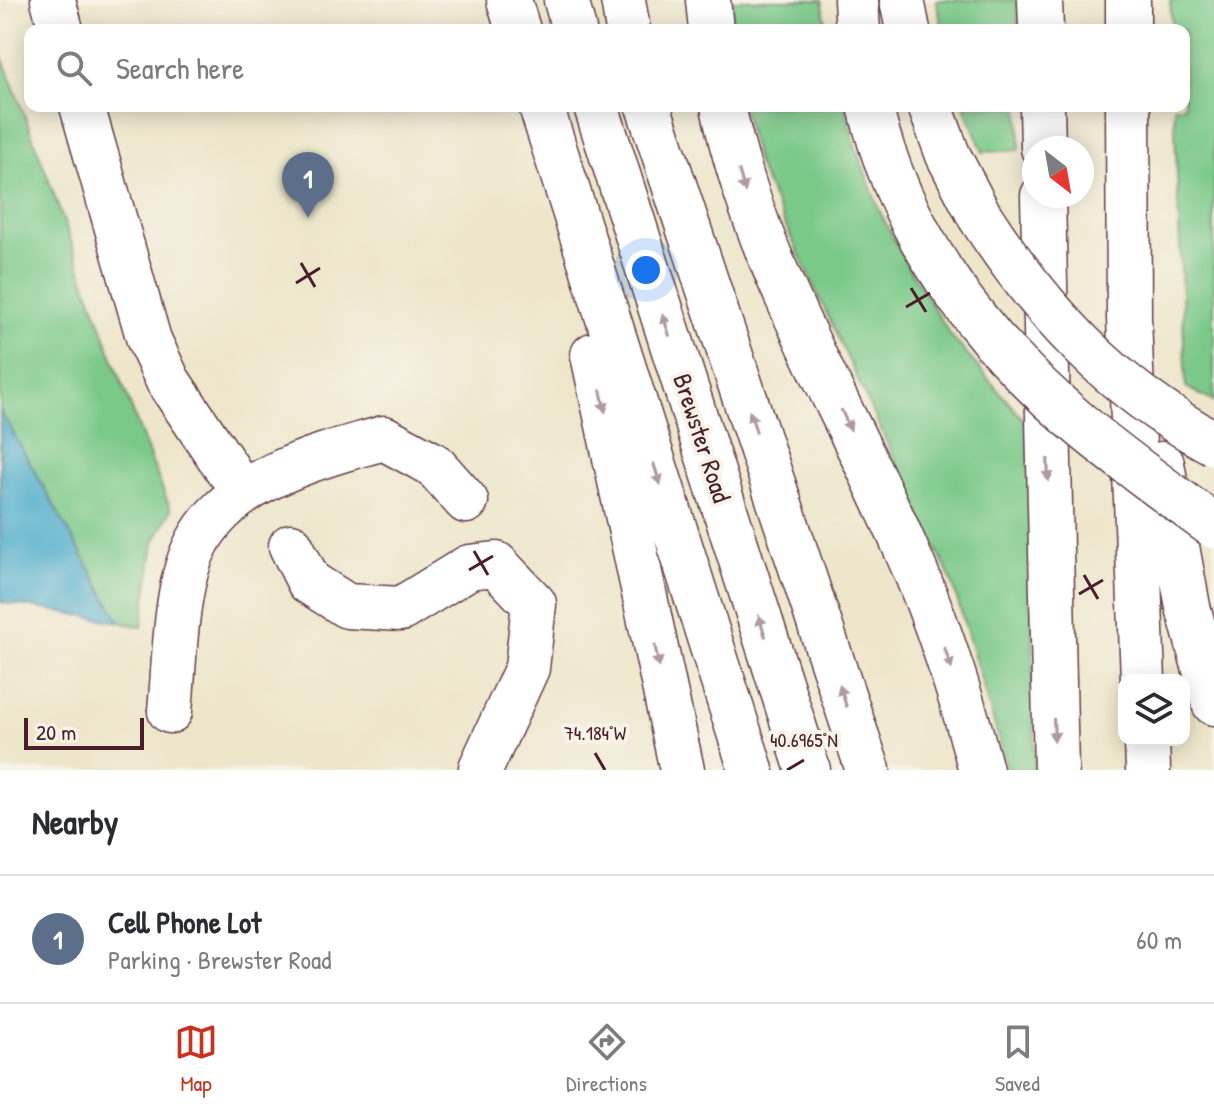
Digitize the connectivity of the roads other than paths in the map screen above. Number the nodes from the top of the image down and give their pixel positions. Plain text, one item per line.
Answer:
1 (53, 0) edge
2 (509, 0) edge
3 (566, 0) edge
4 (623, 0) edge
5 (708, 0) edge
6 (856, 0) edge
7 (902, 0) edge
8 (1040, 0) edge
9 (1128, 0) edge
10 (59, 24) edge
11 (516, 24) edge
12 (572, 24) edge
13 (627, 24) edge
14 (710, 24) edge
15 (858, 24) edge
16 (907, 24) edge
17 (1041, 24) edge
18 (1128, 24) edge
19 (84, 112) edge
20 (542, 112) edge
21 (543, 112) edge
22 (598, 112) edge
23 (650, 112) edge
24 (725, 112) edge
25 (872, 112) edge
26 (932, 112) edge
27 (1042, 112) edge
28 (1128, 112) edge
29 (1043, 136) edge
30 (1128, 160) junction
31 (1043, 208) edge
32 (1214, 443) edge
33 (228, 470) dead end
34 (466, 501) dead end
35 (1214, 526) edge
36 (291, 546) dead end
37 (1143, 674) edge
38 (1214, 703) edge
39 (170, 711) dead end
40 (738, 729) junction
41 (1147, 746) edge
42 (807, 766) edge
43 (481, 768) dead end
44 (682, 770) edge
45 (689, 770) edge
46 (751, 770) edge
47 (868, 770) edge
48 (981, 770) edge
49 (1056, 770) edge
50 (1148, 770) edge

1 - 10 main road
2 - 11 main road
3 - 12 main road
4 - 13 main road
5 - 14 main road
6 - 15 main road
7 - 16 main road
8 - 17 main road
9 - 18 main road
19 - 33 main road
20 -> 44 main road
21 -> 40 main road, Brewster Road
42 -> 22 main road, Brewster Road
47 -> 23 main road
24 -> 48 main road
25 - 35 main road, bridge
26 - 32 main road, bridge
27 - 29 main road
28 - 30 main road
30 - 37 main road
30 - 38 main road
31 -> 49 main road
34 - 39 main road
36 - 43 main road
40 - 42 main road
40 - 45 main road
40 - 46 main road, Brewster Road
41 - 50 main road

